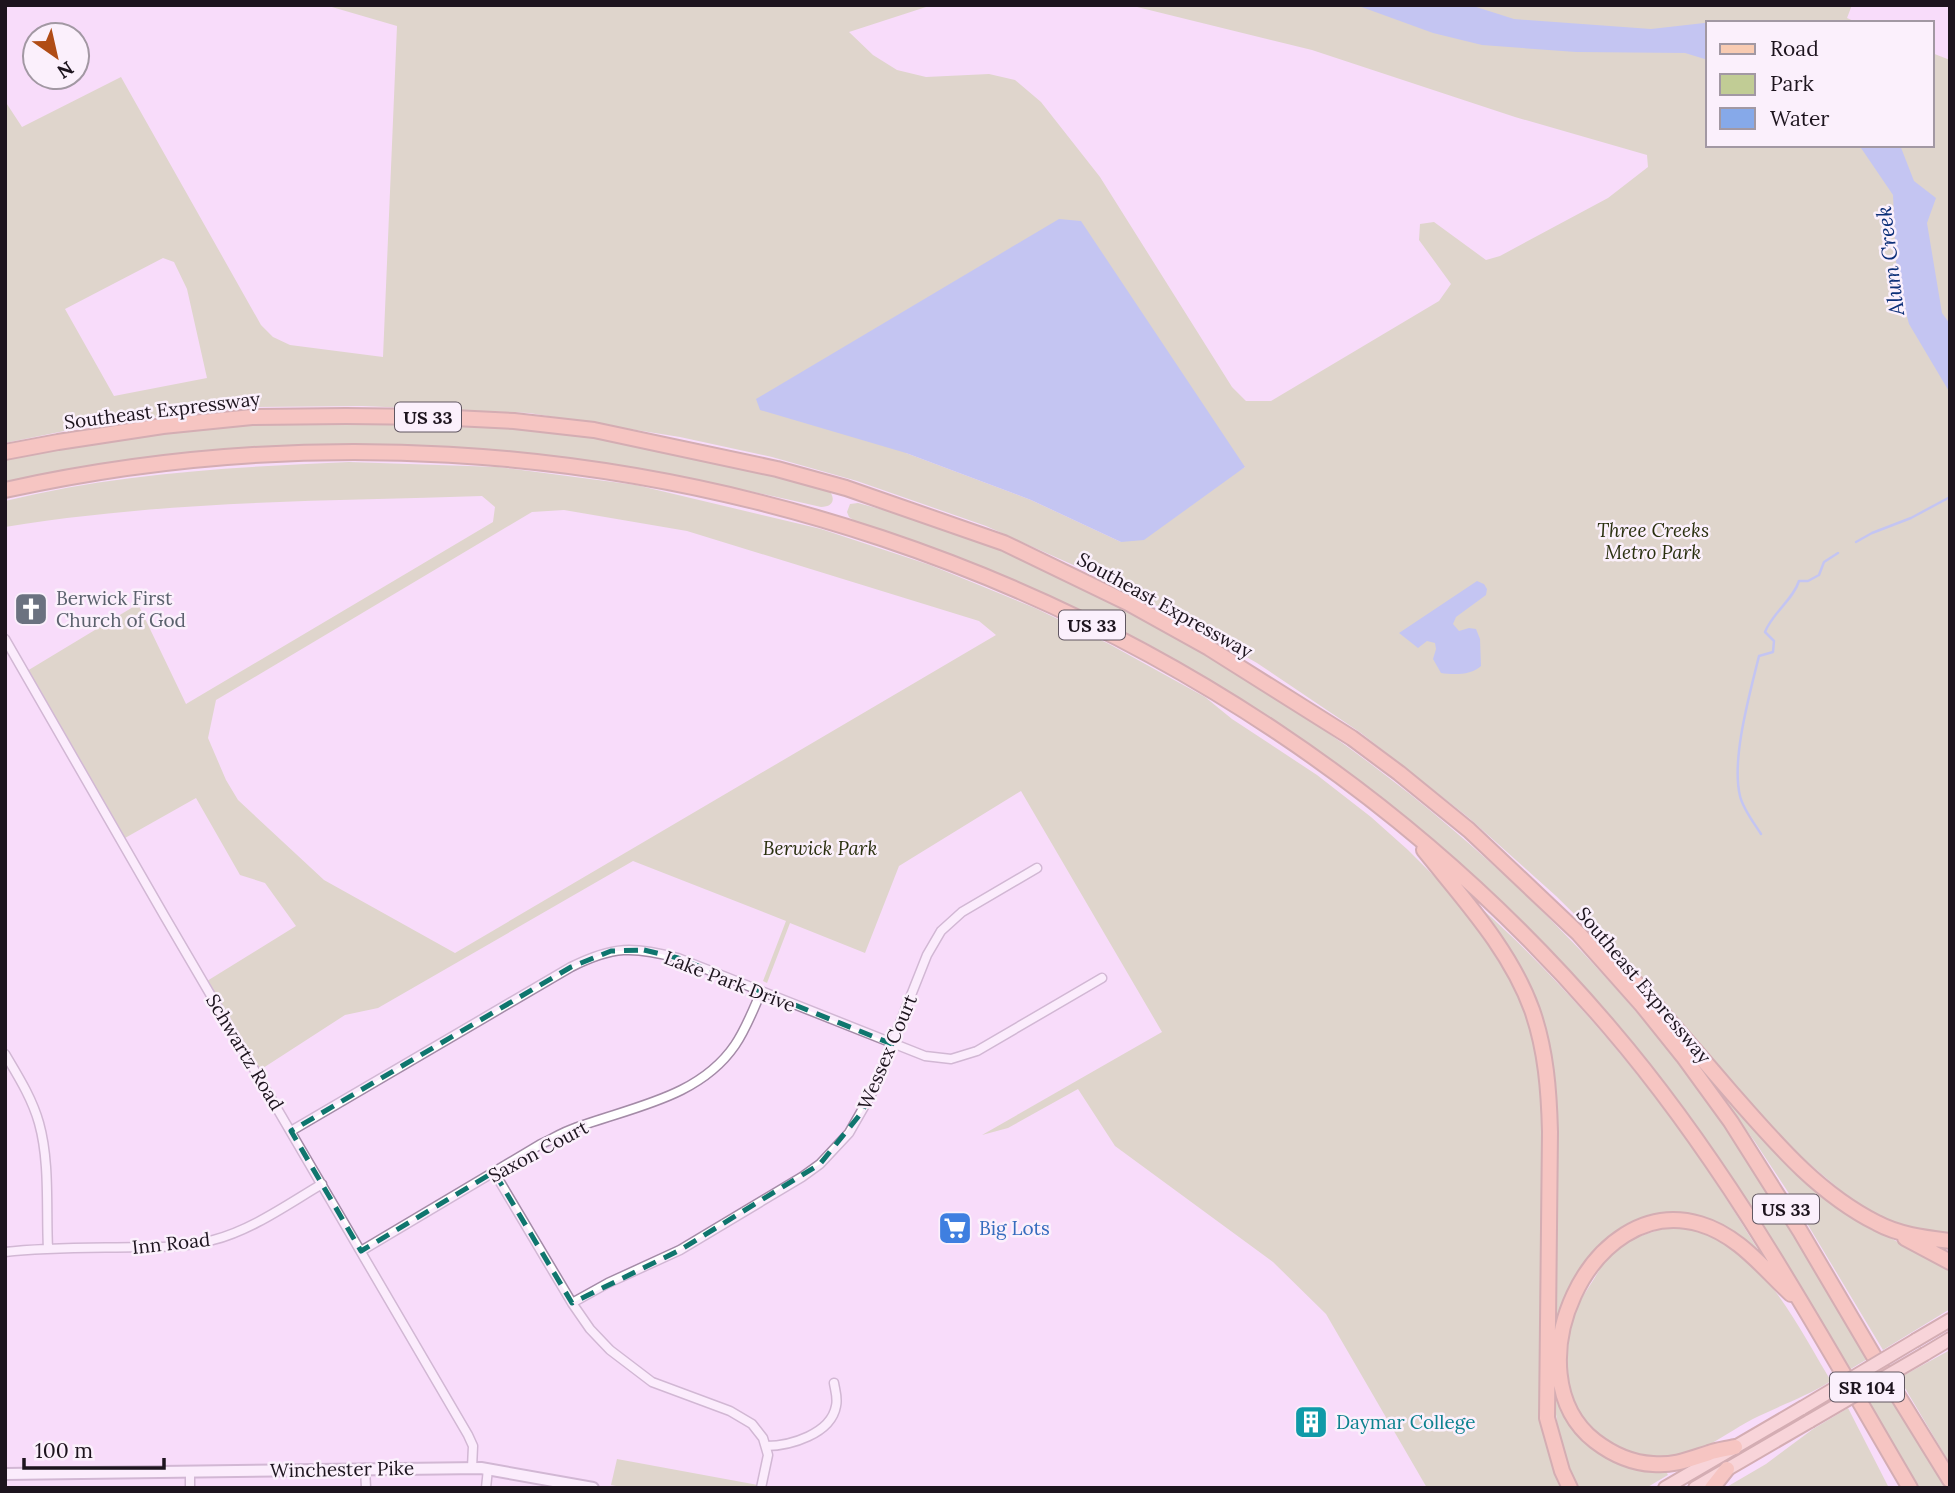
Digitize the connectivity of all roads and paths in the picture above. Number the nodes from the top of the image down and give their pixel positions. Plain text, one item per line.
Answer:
1 (5, 452) edge
2 (5, 490) edge
3 (5, 639) edge
4 (1405, 827) junction
5 (1037, 868) dead end
6 (1598, 955) junction
7 (1102, 978) dead end
8 (761, 992) junction
9 (892, 1044) junction
10 (5, 1054) edge
11 (291, 1131) junction
12 (495, 1172) junction
13 (322, 1184) junction
14 (1891, 1230) junction
15 (1950, 1241) edge
16 (48, 1250) junction
17 (361, 1251) junction
18 (5, 1252) edge
19 (1950, 1262) edge
20 (572, 1303) junction
21 (1805, 1307) junction
22 (1950, 1320) edge
23 (1950, 1339) edge
24 (834, 1383) dead end
25 (766, 1446) junction
26 (1735, 1447) junction
27 (1888, 1451) junction
28 (365, 1468) junction
29 (472, 1468) junction
30 (488, 1469) junction
31 (1727, 1469) junction
32 (190, 1471) junction
33 (5, 1474) edge
34 (1950, 1480) edge
35 (190, 1488) edge
36 (366, 1488) edge
37 (486, 1488) edge
38 (593, 1488) edge
39 (761, 1488) edge
40 (1570, 1488) edge
41 (1665, 1488) edge
42 (1695, 1488) edge
43 (1712, 1488) edge
44 (1901, 1488) edge
45 (1910, 1488) edge

1 - 6 highway, Southeast Expressway / US 33
2 - 4 highway, US 33
3 - 11 street, Schwartz Road
4 - 21 highway, US 33
4 - 40 highway
5 - 9 street, Wessex Court
6 - 14 highway
6 - 34 highway, Southeast Expressway / US 33
7 - 9 street, Lake Park Drive
8 - 9 street, Lake Park Drive
8 - 11 street, Lake Park Drive
8 - 12 street, Saxon Court
9 - 20 street, Wessex Court
10 - 16 street
11 - 13 street, Schwartz Road
12 - 17 street, Saxon Court
12 - 20 street
13 - 16 street, Inn Road
13 - 17 street, Schwartz Road
14 - 15 highway
14 - 19 highway
16 - 18 street, Inn Road
17 - 29 street, Schwartz Road
20 - 25 street
21 - 26 highway
21 - 27 highway, US 33
22 - 26 main road, SR 104, bridge
23 - 31 main road, SR 104, bridge
24 - 25 street
25 - 39 street
26 - 41 main road
27 - 44 highway
27 - 45 highway, US 33
28 - 29 main road, Winchester Pike
28 - 32 main road, Winchester Pike
28 - 36 street
29 - 30 main road, Winchester Pike
30 - 37 street
30 - 38 main road, Winchester Pike
31 - 42 main road
31 - 43 highway
32 - 33 main road, Winchester Pike
32 - 35 street

